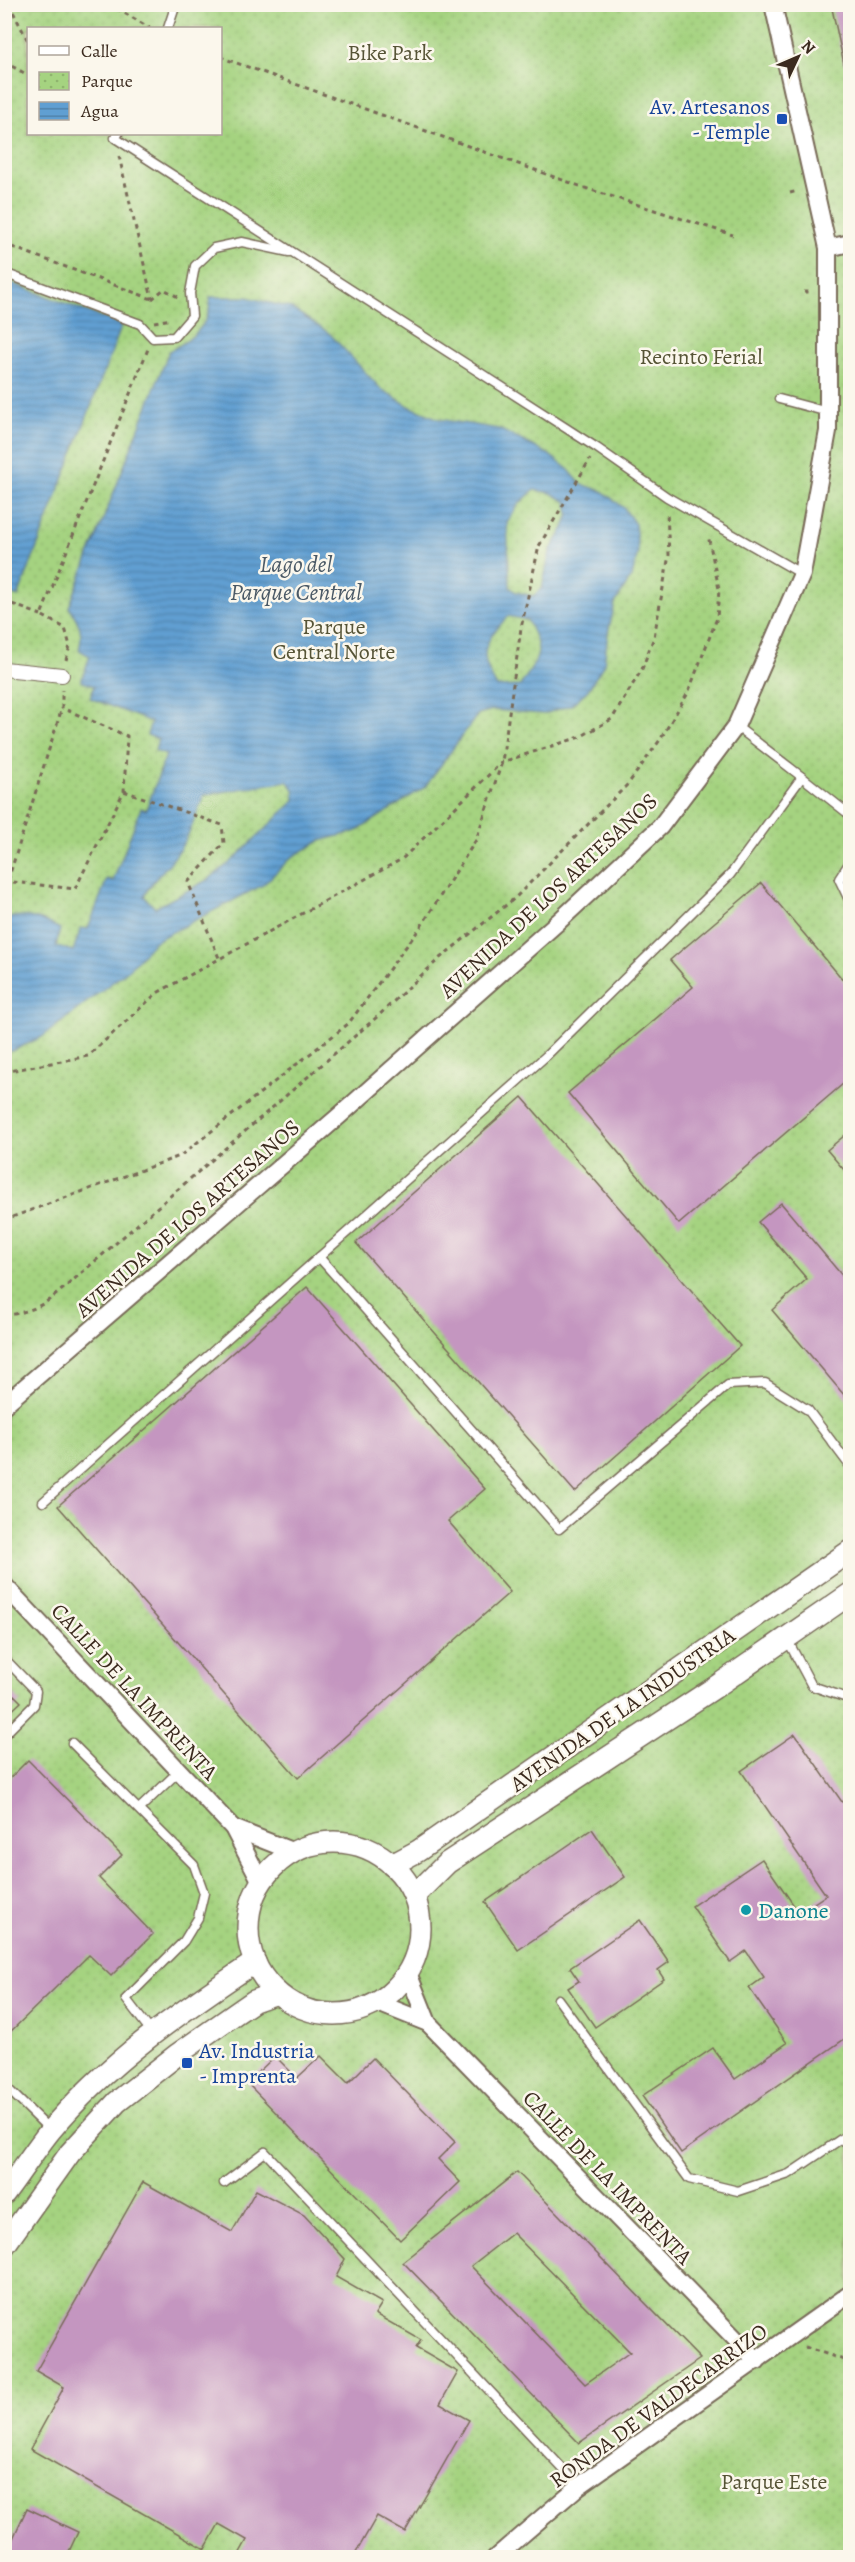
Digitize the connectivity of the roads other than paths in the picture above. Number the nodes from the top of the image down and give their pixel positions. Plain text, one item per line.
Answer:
1 (176, 4) edge
2 (773, 4) edge
3 (168, 27) edge
4 (116, 136) edge
5 (850, 243) edge
6 (828, 249) junction
7 (294, 253) junction
8 (4, 273) edge
9 (779, 399) dead end
10 (829, 412) junction
11 (802, 574) junction
12 (4, 669) edge
13 (62, 675) road end
14 (736, 726) junction
15 (802, 777) junction
16 (850, 815) edge
17 (850, 862) edge
18 (850, 902) edge
19 (319, 1257) junction
20 (4, 1405) edge
21 (850, 1466) edge
22 (43, 1502) dead end
23 (850, 1551) edge
24 (4, 1585) edge
25 (850, 1594) edge
26 (787, 1638) junction
27 (4, 1658) edge
28 (850, 1698) edge
29 (4, 1735) edge
30 (72, 1743) dead end
31 (179, 1771) junction
32 (139, 1809) junction
33 (233, 1828) junction
34 (294, 1852) junction
35 (392, 1865) junction
36 (261, 1882) junction
37 (414, 1896) junction
38 (255, 1962) junction
39 (408, 1973) junction
40 (277, 1993) junction
41 (558, 1999) dead end
42 (378, 2003) junction
43 (428, 2023) junction
44 (153, 2034) junction
45 (4, 2085) edge
46 (50, 2130) junction
47 (850, 2133) edge
48 (224, 2183) dead end
49 (4, 2194) edge
50 (4, 2246) edge
51 (850, 2294) edge
52 (757, 2361) junction
53 (579, 2486) junction
54 (495, 2558) edge

1 - 3 lane
2 - 6 street, AVENIDA DE LOS ARTESANOS
4 - 7 lane
5 - 6 street
6 - 10 street, AVENIDA DE LOS ARTESANOS
7 - 8 lane
7 - 11 lane
9 - 10 lane
10 - 11 street, AVENIDA DE LOS ARTESANOS
11 - 14 street, AVENIDA DE LOS ARTESANOS
12 - 13 street
14 - 15 lane
14 - 20 street, AVENIDA DE LOS ARTESANOS
15 - 16 lane
15 - 19 lane
17 - 18 lane
19 - 21 lane
19 - 22 lane
23 - 35 street, AVENIDA DE LA INDUSTRIA
24 - 31 street, CALLE DE LA IMPRENTA
25 - 26 street, AVENIDA DE LA INDUSTRIA
26 - 28 lane
26 - 37 street, AVENIDA DE LA INDUSTRIA
27 - 29 lane
30 - 32 lane
31 - 32 lane
31 - 33 street, CALLE DE LA IMPRENTA
32 - 44 lane
33 - 34 street, CALLE DE LA IMPRENTA
33 - 36 street, CALLE DE LA IMPRENTA
34 - 35 street
34 - 36 street
35 - 37 street
36 - 38 street
37 - 39 street
38 - 40 street
38 - 44 street
39 - 42 street
39 - 43 street, CALLE DE LA IMPRENTA
40 - 42 street
40 - 50 street
41 - 47 lane
42 - 43 street, CALLE DE LA IMPRENTA
43 - 52 street, CALLE DE LA IMPRENTA
44 - 46 street
45 - 46 lane
46 - 49 street
48 - 53 lane
51 - 52 street, RONDA DE VALDECARRIZO
52 - 53 street, RONDA DE VALDECARRIZO
53 - 54 street, RONDA DE VALDECARRIZO

